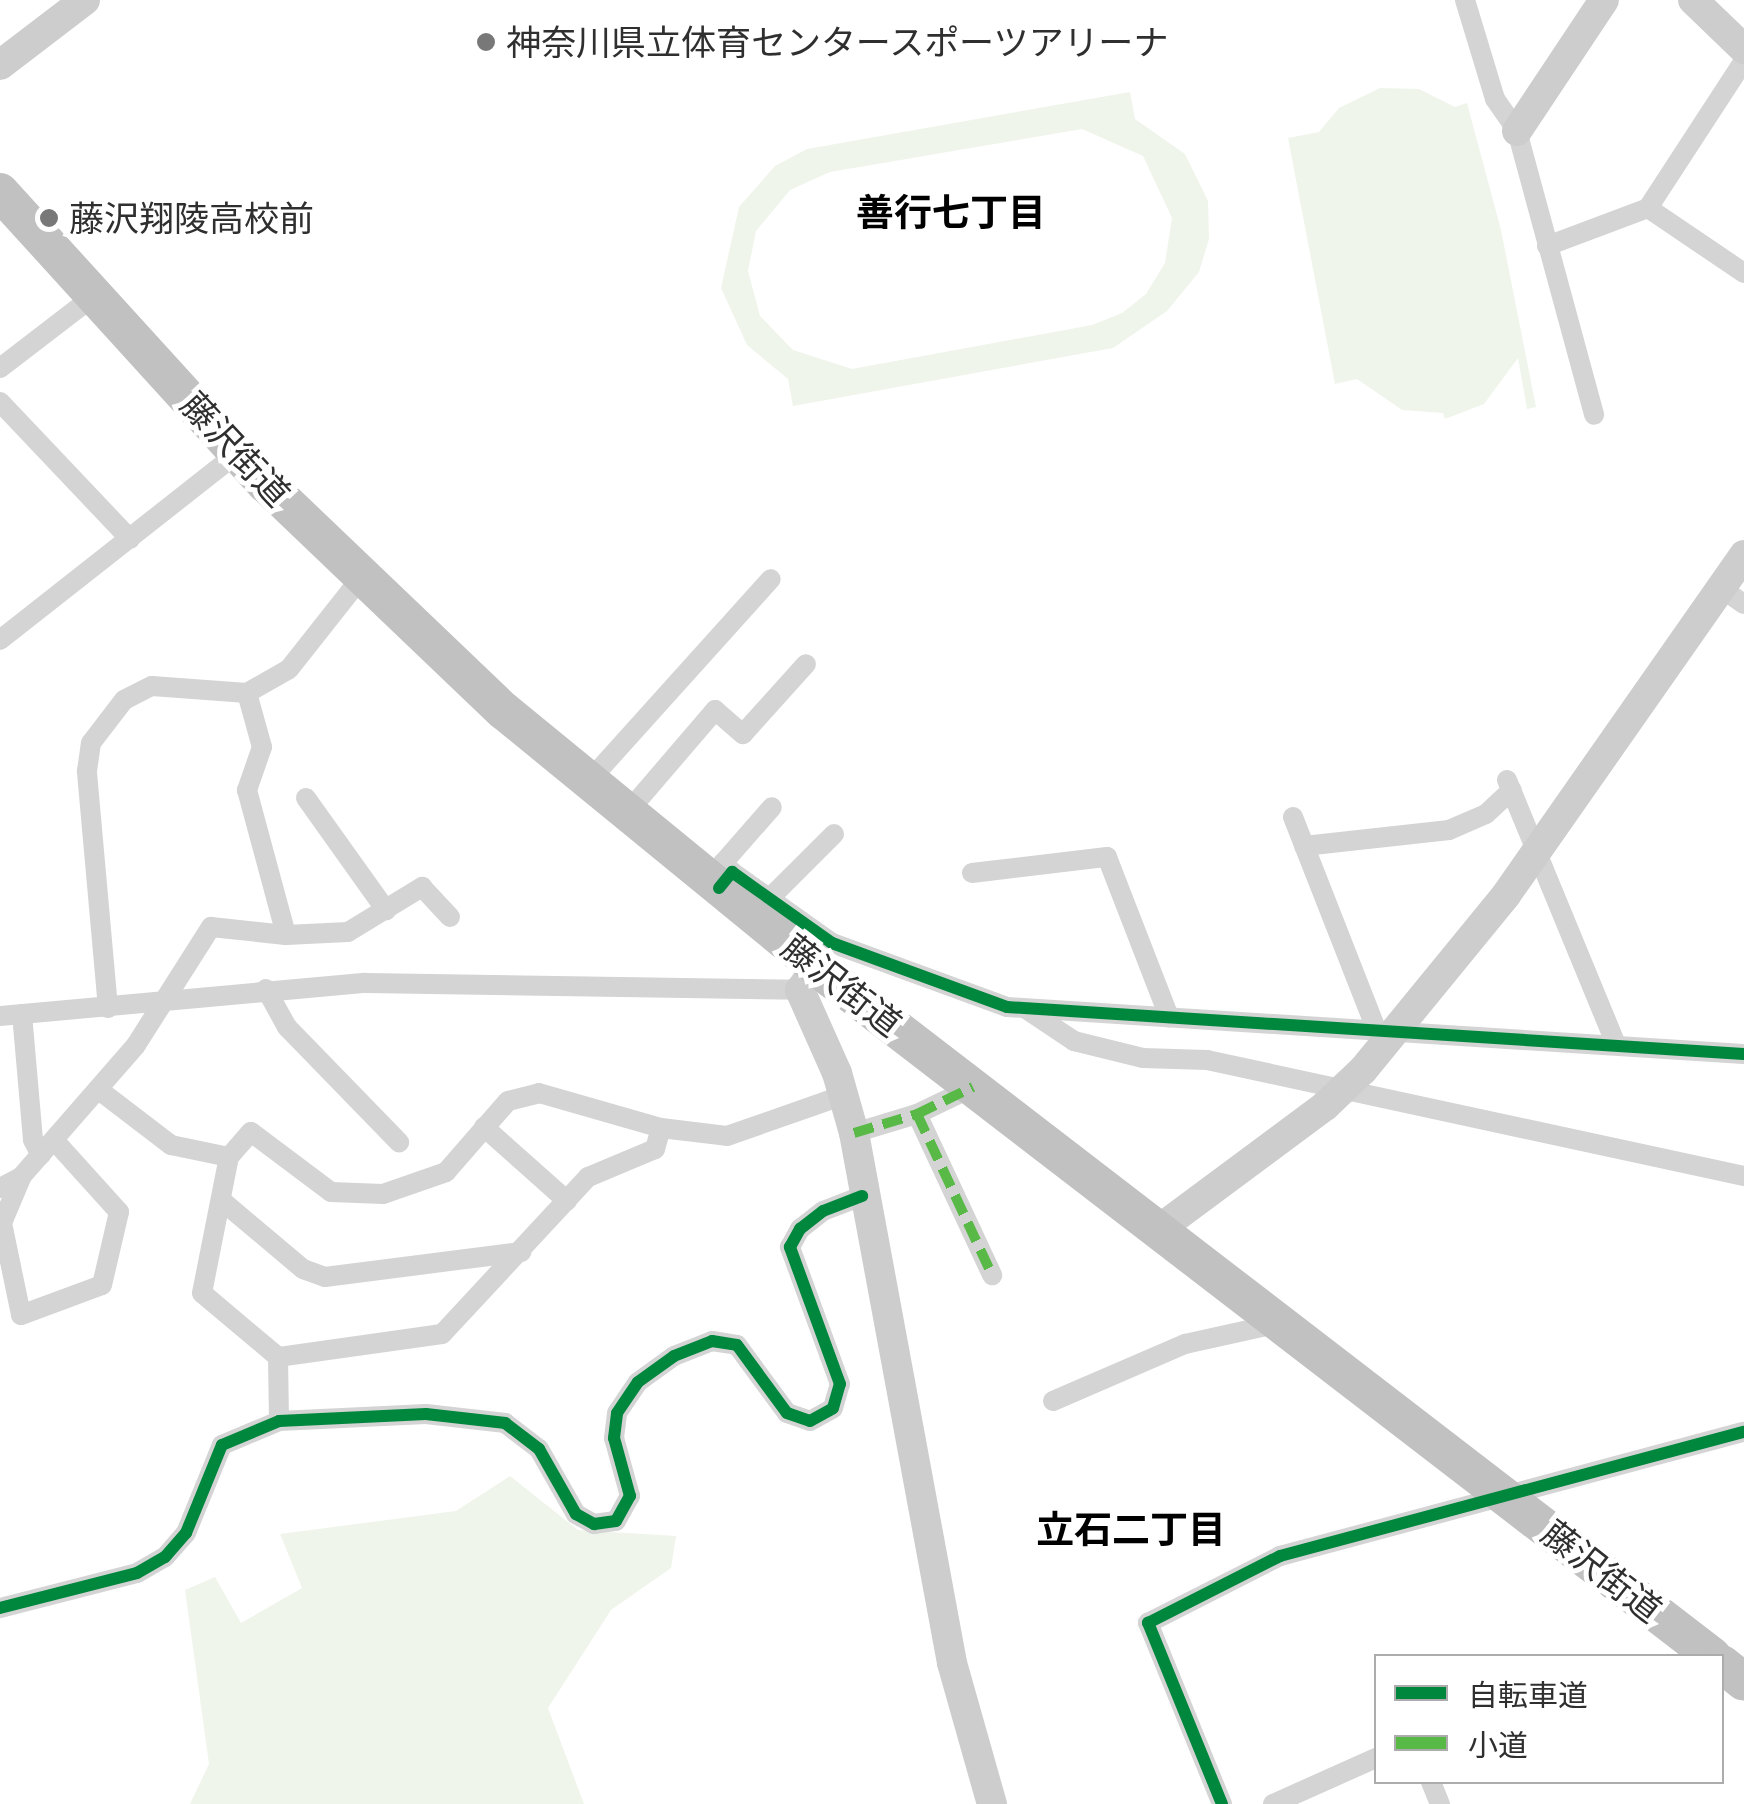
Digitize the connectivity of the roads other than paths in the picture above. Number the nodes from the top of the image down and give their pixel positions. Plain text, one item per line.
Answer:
1 (85, 0) edge
2 (1465, 0) edge
3 (1604, 0) edge
4 (1693, 0) edge
5 (1744, 49) edge
6 (1744, 61) edge
7 (0, 65) edge
8 (1517, 130) junction
9 (0, 192) edge
10 (1648, 208) junction
11 (1547, 246) junction
12 (1744, 273) edge
13 (95, 295) junction
14 (0, 368) edge
15 (0, 402) edge
16 (1594, 415) dead end
17 (238, 453) junction
18 (130, 538) junction
19 (1744, 555) edge
20 (771, 578) dead end
21 (360, 579) junction
22 (1733, 596) edge
23 (0, 640) edge
24 (806, 664) dead end
25 (247, 693) junction
26 (588, 782) junction
27 (306, 798) dead end
28 (772, 806) dead end
29 (626, 814) junction
30 (1292, 817) dead end
31 (834, 834) dead end
32 (1304, 846) junction
33 (1537, 850) junction
34 (972, 873) dead end
35 (725, 880) junction
36 (769, 898) junction
37 (386, 910) junction
38 (450, 918) dead end
39 (286, 935) junction
40 (809, 979) junction
41 (266, 989) junction
42 (161, 1003) junction
43 (108, 1008) junction
44 (1026, 1009) junction
45 (11, 1015) edge
46 (1169, 1017) junction
47 (1387, 1030) junction
48 (1616, 1046) junction
49 (1744, 1054) edge
50 (973, 1087) junction
51 (99, 1090) junction
52 (844, 1095) junction
53 (917, 1114) junction
54 (484, 1127) junction
55 (661, 1128) junction
56 (854, 1133) junction
57 (399, 1142) dead end
58 (48, 1148) junction
59 (229, 1157) junction
60 (1744, 1176) edge
61 (21, 1178) junction
62 (0, 1188) edge
63 (862, 1196) junction
64 (221, 1200) junction
65 (567, 1201) junction
66 (1158, 1230) junction
67 (521, 1252) junction
68 (992, 1275) dead end
69 (1280, 1323) junction
70 (278, 1357) junction
71 (1053, 1402) dead end
72 (279, 1421) junction
73 (1744, 1432) edge
74 (1506, 1495) junction
75 (0, 1608) edge
76 (1709, 1654) edge
77 (1724, 1665) edge
78 (1744, 1682) edge
79 (1374, 1759) edge
80 (992, 1804) edge
81 (1222, 1804) edge
82 (1274, 1804) edge

1 - 7 street
2 - 8 street
3 - 8 street
4 - 5 street
6 - 10 street
8 - 11 street
9 - 13 highway, 藤沢街道
10 - 11 street
10 - 12 street
11 - 16 street
13 - 14 street
13 - 17 highway, 藤沢街道
15 - 18 street
17 - 18 street
17 - 21 highway, 藤沢街道
18 - 23 street
19 - 22 street
20 - 26 street
21 - 25 street
21 - 26 highway, 藤沢街道
22 - 33 street
24 - 29 street
25 - 39 street
25 - 43 street
26 - 29 highway, 藤沢街道
27 - 37 street
28 - 35 street
29 - 35 highway, 藤沢街道
30 - 32 street
31 - 36 street
32 - 33 street
32 - 47 street
33 - 47 street
33 - 48 street
34 - 46 street
35 - 36 street
35 - 40 highway, 藤沢街道
36 - 44 street
37 - 38 street
37 - 39 street
39 - 42 street
40 - 41 street
40 - 50 highway, 藤沢街道
40 - 52 street
41 - 42 street
41 - 57 street
42 - 43 street
42 - 51 street
43 - 45 street
44 - 46 street
44 - 60 street
45 - 58 street
46 - 47 street
47 - 48 street
47 - 66 street, bridge
48 - 49 street
50 - 53 street
50 - 66 highway, 藤沢街道
51 - 58 street
51 - 59 street
52 - 55 street
52 - 56 street
53 - 56 street
53 - 68 street
54 - 55 street
54 - 59 street
54 - 65 street
55 - 65 street
56 - 63 street
58 - 61 street
58 - 61 street
59 - 64 street
61 - 62 street
63 - 72 street
63 - 80 street
64 - 67 street
64 - 70 street
65 - 67 street
66 - 69 highway, 藤沢街道
67 - 70 street
69 - 71 street
69 - 74 highway, 藤沢街道
70 - 72 street
72 - 75 street
73 - 74 street
74 - 76 highway, 藤沢街道
74 - 81 street
77 - 78 highway
79 - 82 street

